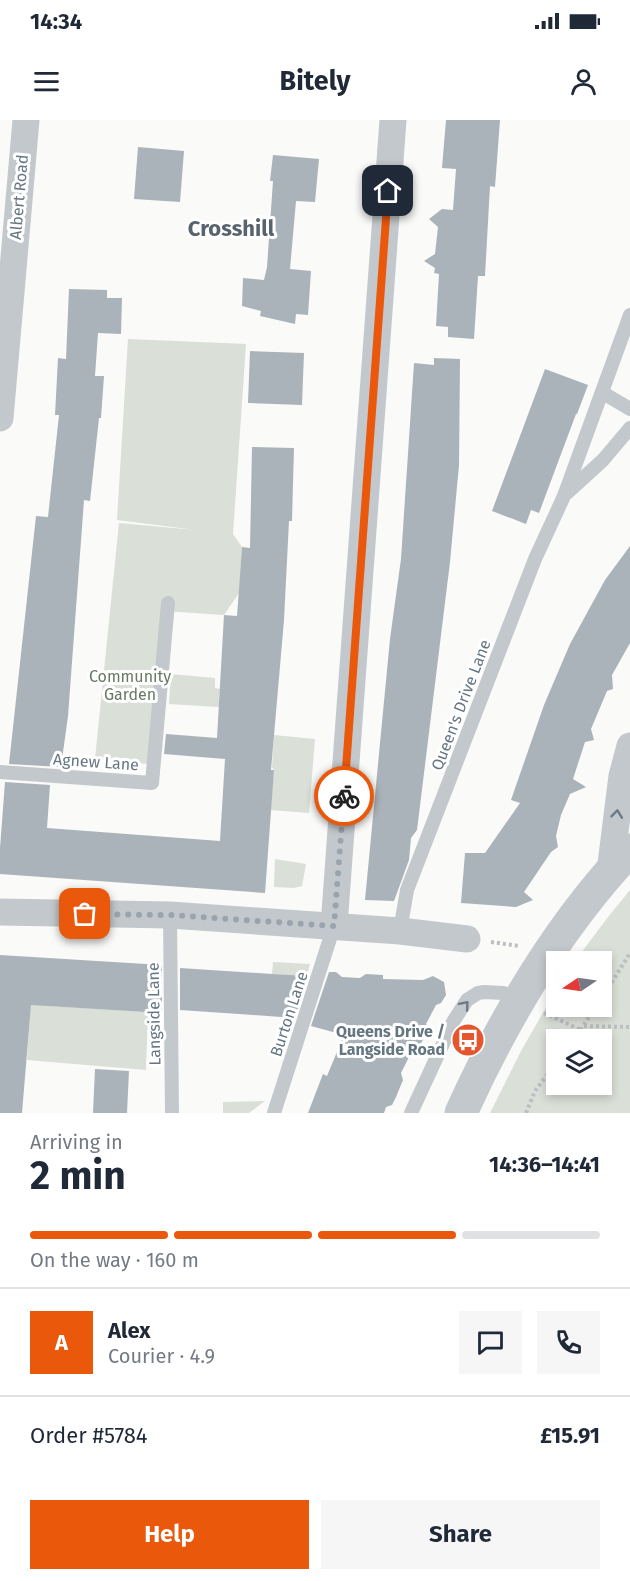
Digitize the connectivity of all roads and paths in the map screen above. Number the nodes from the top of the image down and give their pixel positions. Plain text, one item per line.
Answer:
1 (26, 120) edge
2 (393, 120) edge
3 (630, 315) edge
4 (603, 393) junction
5 (630, 410) edge
6 (0, 418) edge
7 (630, 428) edge
8 (564, 496) junction
9 (168, 603) dead end
10 (630, 746) edge
11 (0, 772) edge
12 (620, 861) edge
13 (0, 912) edge
14 (170, 915) junction
15 (334, 926) junction
16 (399, 931) junction
17 (467, 939) joint
18 (549, 951) joint
19 (630, 953) edge
20 (546, 960) edge
21 (612, 982) edge
22 (531, 1005) junction
23 (589, 1017) edge
24 (630, 1027) edge
25 (582, 1028) junction
26 (546, 1076) edge
27 (172, 1113) edge
28 (274, 1113) edge
29 (411, 1113) edge
30 (461, 1113) edge
31 (526, 1113) edge

1 - 6 street, Albert Road
2 - 15 street
3 - 4 lane, Queen's Drive Lane
4 - 5 lane
4 - 8 lane, Queen's Drive Lane
7 - 8 lane, Queen's Drive Lane
8 - 16 lane, Queen's Drive Lane
9 - 11 lane, Agnew Lane
12 -> 10 street
12 - 18 street
13 - 14 street
14 - 15 street
14 - 27 lane, Langside Lane
15 - 16 street
15 - 28 lane, Burton Lane
16 - 17 street
17 - 18 path
19 - 21 path
20 - 22 street
22 - 25 path
29 -> 22 lane
22 - 30 street
23 - 25 path
24 - 25 path
26 - 31 path

